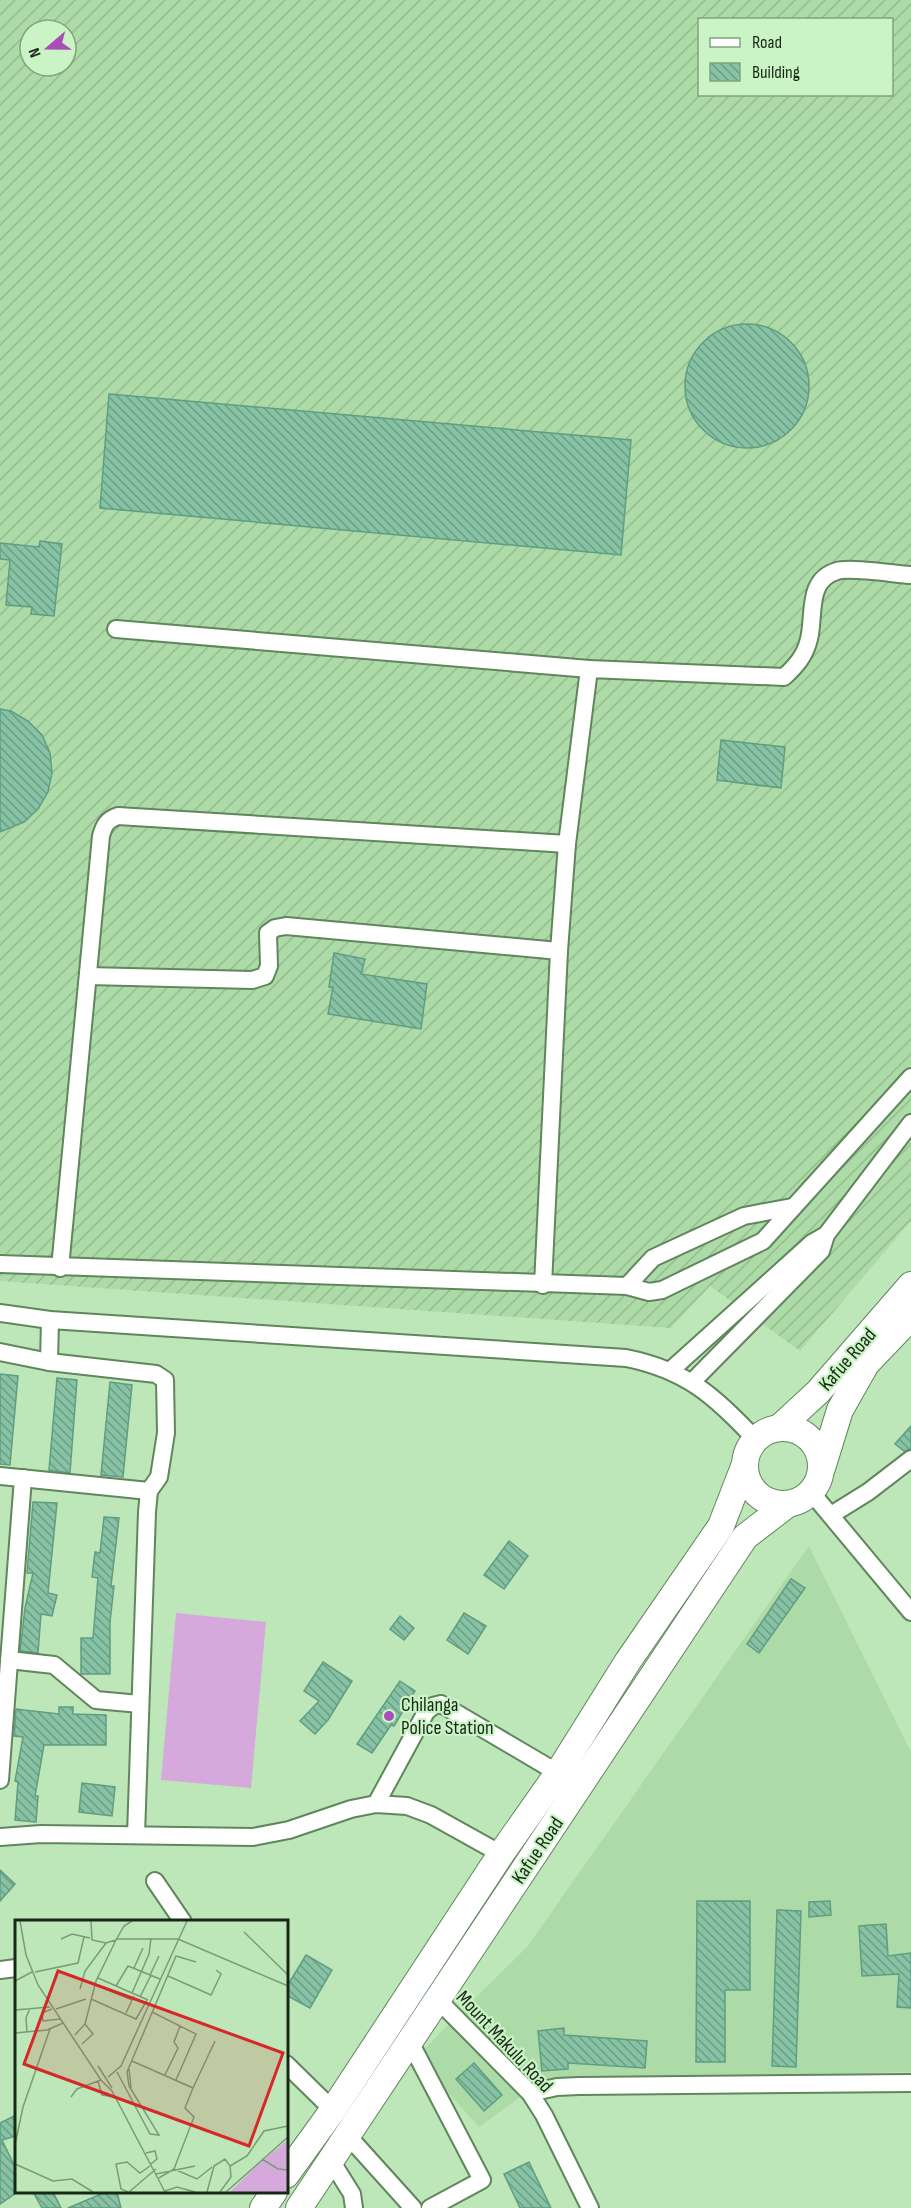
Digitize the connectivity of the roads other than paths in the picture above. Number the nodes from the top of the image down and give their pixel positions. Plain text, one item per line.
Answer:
1 (911, 575) edge
2 (116, 629) dead end
3 (589, 669) junction
4 (567, 844) junction
5 (558, 951) junction
6 (88, 976) junction
7 (911, 1077) edge
8 (911, 1123) edge
9 (792, 1207) junction
10 (826, 1235) junction
11 (0, 1264) edge
12 (60, 1268) junction
13 (543, 1285) junction
14 (911, 1285) edge
15 (627, 1286) junction
16 (0, 1313) edge
17 (50, 1320) junction
18 (910, 1321) edge
19 (0, 1352) edge
20 (49, 1362) junction
21 (670, 1370) junction
22 (693, 1381) junction
23 (779, 1428) junction
24 (756, 1440) junction
25 (911, 1459) edge
26 (745, 1464) junction
27 (822, 1468) junction
28 (0, 1476) edge
29 (23, 1478) junction
30 (149, 1491) junction
31 (811, 1492) junction
32 (788, 1504) junction
33 (831, 1515) junction
34 (911, 1612) edge
35 (9, 1660) junction
36 (140, 1704) junction
37 (558, 1773) junction
38 (0, 1779) edge
39 (376, 1804) junction
40 (136, 1835) junction
41 (0, 1837) edge
42 (501, 1854) junction
43 (155, 1881) dead end
44 (182, 1920) edge
45 (15, 1968) edge
46 (0, 1970) edge
47 (438, 2000) junction
48 (410, 2042) junction
49 (288, 2066) edge
50 (911, 2083) edge
51 (530, 2093) junction
52 (333, 2110) junction
53 (349, 2137) junction
54 (332, 2162) junction
55 (288, 2172) edge
56 (273, 2193) edge
57 (263, 2208) edge
58 (299, 2208) edge
59 (354, 2208) edge
60 (413, 2208) edge
61 (430, 2208) edge
62 (590, 2208) edge

1 - 3 street
2 - 3 street
3 - 4 street
4 - 5 street
4 - 6 street
5 - 6 street
5 - 13 street
6 - 12 street
7 - 9 street
8 - 10 street
9 - 15 street
9 - 15 street
10 - 21 street
10 - 22 street
11 - 12 street
12 - 13 street
13 - 15 street
14 - 23 highway, Kafue Road
16 - 17 street
17 - 20 street
17 - 21 street
18 - 27 highway, Kafue Road
19 - 20 street
20 - 30 street
21 - 22 street
22 - 24 street
23 - 24 highway
23 - 27 highway
24 - 26 highway
25 - 33 street
26 - 32 highway
26 - 37 highway, Kafue Road
27 - 31 highway
28 - 29 street
29 - 30 street
29 - 35 street
30 - 36 street
31 - 32 highway
31 - 33 street
32 - 47 highway, Kafue Road
33 - 34 street
35 - 36 street
35 - 38 street
36 - 40 street
37 - 39 street
37 - 42 highway, Kafue Road
39 - 40 street
39 - 42 street
40 - 41 street
42 - 52 highway, Kafue Road
43 - 44 street
45 - 46 street
47 - 48 highway, Kafue Road
47 - 51 street, Mount Makulu Road
48 - 53 highway, Kafue Road
48 - 61 street
49 - 52 street
50 - 51 street
51 - 62 street, Mount Makulu Road
52 - 55 highway, Kafue Road
53 - 54 highway, Kafue Road
53 - 60 street
54 - 58 highway, Kafue Road
54 - 59 street
56 - 57 highway

